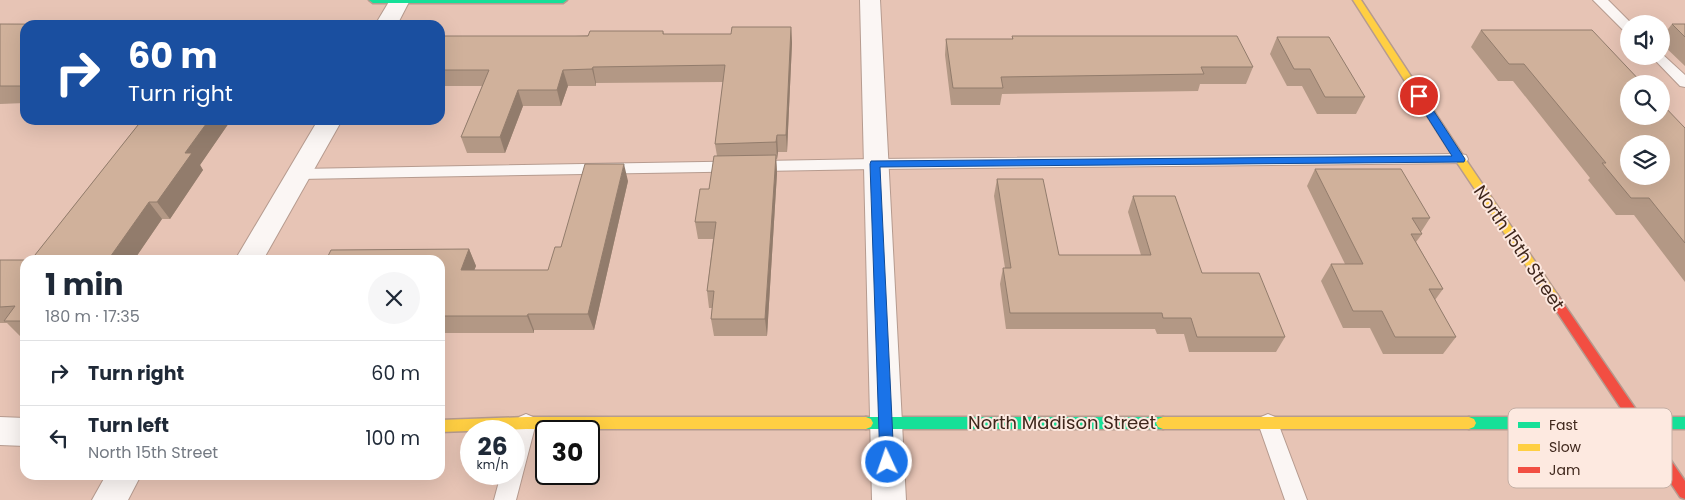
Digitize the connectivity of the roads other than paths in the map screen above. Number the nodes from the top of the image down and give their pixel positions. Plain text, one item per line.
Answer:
1 (373, 0) edge
2 (400, 0) edge
3 (563, 0) edge
4 (870, 0) edge
5 (1357, 0) edge
6 (1600, 0) edge
7 (1620, 19) edge
8 (389, 20) edge
9 (1667, 65) edge
10 (1685, 83) edge
11 (327, 125) edge
12 (1460, 159) junction
13 (875, 164) junction
14 (299, 174) junction
15 (252, 255) edge
16 (1628, 408) edge
17 (526, 423) junction
18 (885, 423) junction
19 (1268, 423) junction
20 (1508, 423) edge
21 (1672, 423) edge
22 (1685, 423) edge
23 (445, 426) edge
24 (525, 427) edge
25 (0, 431) edge
26 (20, 432) edge
27 (1672, 474) edge
28 (121, 480) edge
29 (509, 485) edge
30 (1685, 493) edge
31 (109, 500) edge
32 (505, 500) edge
33 (889, 500) edge
34 (1296, 500) edge

1 - 2 street
2 - 3 street
2 - 8 street
4 - 13 street
5 - 12 street, North 15th Street
6 - 7 lane
9 - 10 lane
11 - 14 street
12 - 13 lane
12 - 16 street, North 15th Street
13 - 14 lane
13 - 18 street
14 - 15 street
17 - 18 street, North Madison Street
17 - 23 street, North Madison Street
17 - 24 lane
18 - 19 street, North Madison Street
18 - 33 street
19 - 20 street, North Madison Street
19 - 34 lane
21 - 22 street, North Madison Street
25 - 26 street
27 - 30 street, North 15th Street
28 - 31 street
29 - 32 lane

